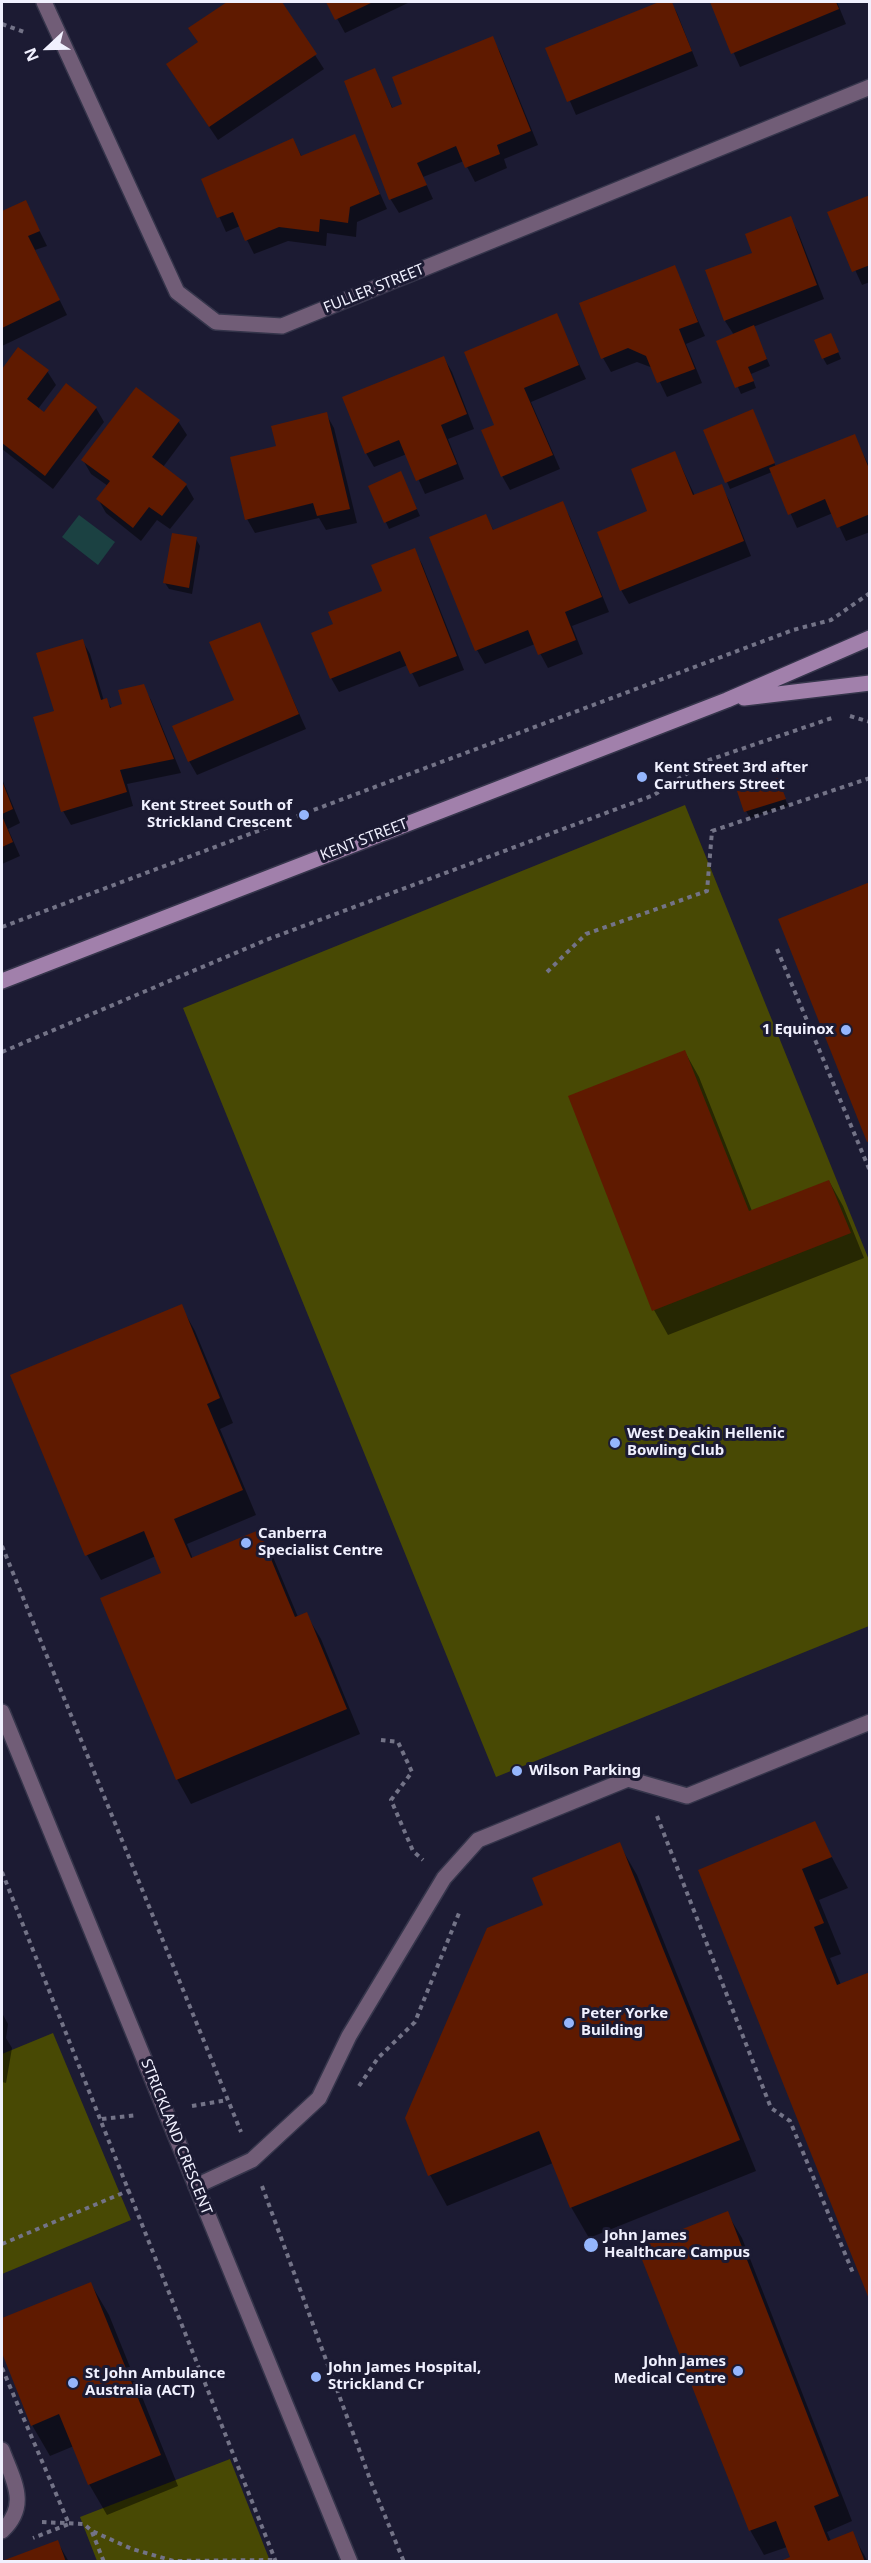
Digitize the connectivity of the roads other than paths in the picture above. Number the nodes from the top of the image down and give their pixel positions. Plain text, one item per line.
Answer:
1 (44, 2) edge
2 (870, 87) edge
3 (870, 638) edge
4 (870, 683) edge
5 (727, 700) junction
6 (2, 981) edge
7 (2, 1717) edge
8 (870, 1722) edge
9 (196, 2186) junction
10 (2, 2451) edge
11 (6, 2525) edge
12 (350, 2562) edge

1 - 2 street, FULLER STREET
3 - 5 main road, KENT STREET
4 - 5 main road, KENT STREET
5 - 6 main road, KENT STREET
7 - 9 street, STRICKLAND CRESCENT
8 - 9 street
9 - 12 street, STRICKLAND CRESCENT
10 - 11 street

